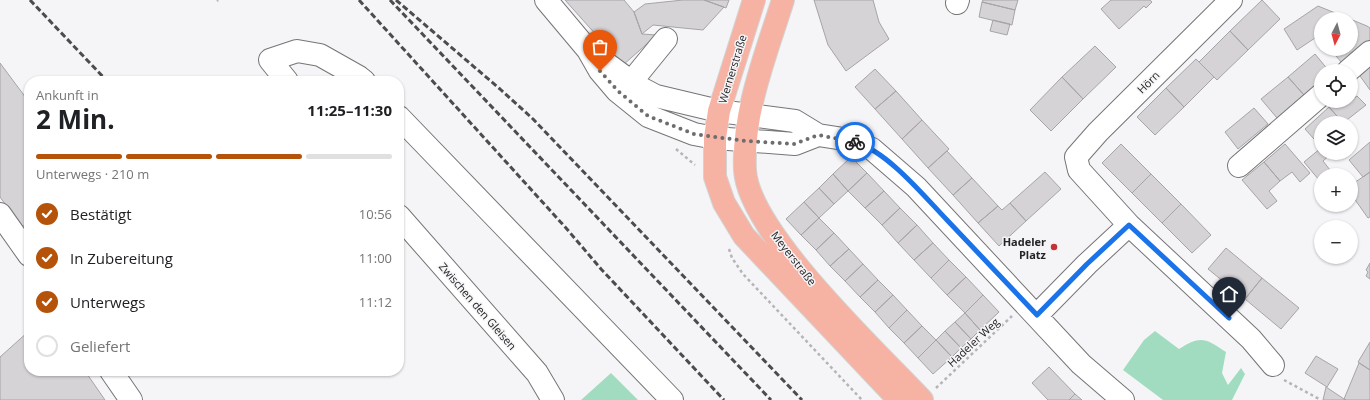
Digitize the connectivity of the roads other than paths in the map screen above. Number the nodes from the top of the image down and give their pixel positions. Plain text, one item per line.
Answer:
1 (546, 0) edge
2 (754, 0) edge
3 (783, 0) edge
4 (1231, 0) edge
5 (666, 39) dead end
6 (588, 50) junction
7 (1370, 52) edge
8 (1356, 64) edge
9 (283, 76) edge
10 (359, 76) edge
11 (631, 82) junction
12 (1314, 101) edge
13 (719, 111) junction
14 (750, 115) junction
15 (404, 123) edge
16 (818, 135) junction
17 (715, 138) junction
18 (745, 141) junction
19 (1239, 166) dead end
20 (0, 214) edge
21 (404, 222) edge
22 (1129, 225) junction
23 (24, 248) edge
24 (1031, 310) junction
25 (1273, 365) road end
26 (114, 376) edge
27 (927, 396) edge
28 (131, 400) edge
29 (553, 400) edge
30 (672, 400) edge
31 (900, 400) edge
32 (1123, 400) edge

1 - 6 street
2 - 13 main road, Wernerstraße
3 - 14 main road
4 - 22 street, Hörn
5 - 11 street
6 - 11 street
6 - 17 street
7 - 8 street
9 - 10 street
11 - 13 street
12 - 19 street
13 - 14 street
13 - 17 main road, Wernerstraße
14 - 16 street
14 - 18 main road, Meyerstraße
15 - 30 street
16 - 18 street
16 - 24 street
17 - 18 street
17 - 31 main road, Meyerstraße
18 - 27 main road, Meyerstraße
20 - 23 street
21 - 29 street, Zwischen den Gleisen
22 - 24 street
22 - 25 street
24 - 32 street
26 - 28 street

